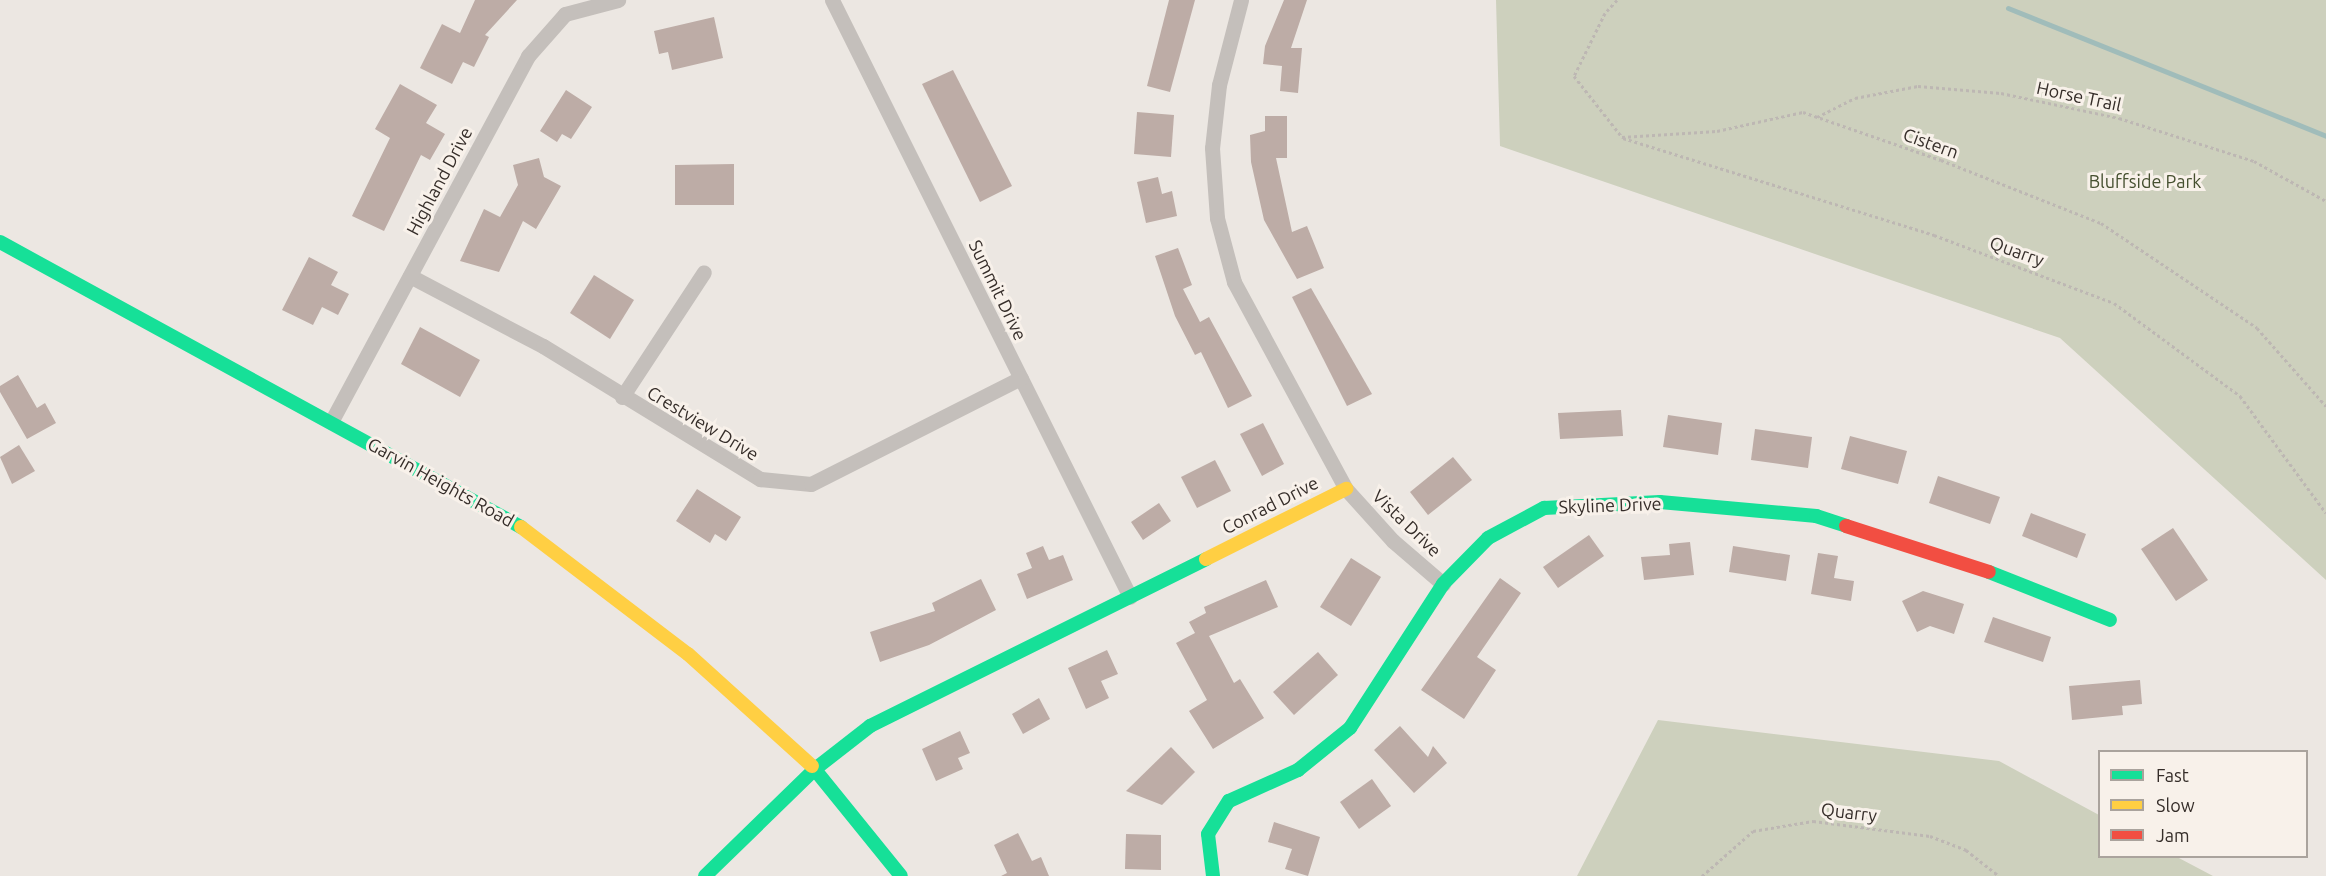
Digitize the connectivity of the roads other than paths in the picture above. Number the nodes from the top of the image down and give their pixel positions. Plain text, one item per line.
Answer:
1 (618, 0) edge
2 (832, 0) edge
3 (1241, 0) edge
4 (0, 242) edge
5 (704, 272) dead end
6 (410, 276) junction
7 (1021, 378) junction
8 (622, 397) junction
9 (331, 422) junction
10 (1346, 489) junction
11 (1443, 584) junction
12 (1130, 597) junction
13 (2109, 620) dead end
14 (815, 769) junction
15 (705, 876) edge
16 (901, 876) edge
17 (1213, 876) edge

1 - 6 street, Highland Drive
2 - 7 street, Summit Drive
3 - 10 street, Conrad Drive
4 - 9 street, Garvin Heights Road
5 - 8 street
6 - 8 street, Crestview Drive
6 - 9 street, Highland Drive
7 - 8 street, Crestview Drive
7 - 12 street, Summit Drive
9 - 14 street, Garvin Heights Road
10 - 11 street, Vista Drive
10 - 12 street, Conrad Drive
11 - 13 street, Skyline Drive
11 - 17 street, Skyline Drive
12 - 14 street, Conrad Drive
14 - 15 street, Conrad Drive
14 - 16 street, Garvin Heights Road

